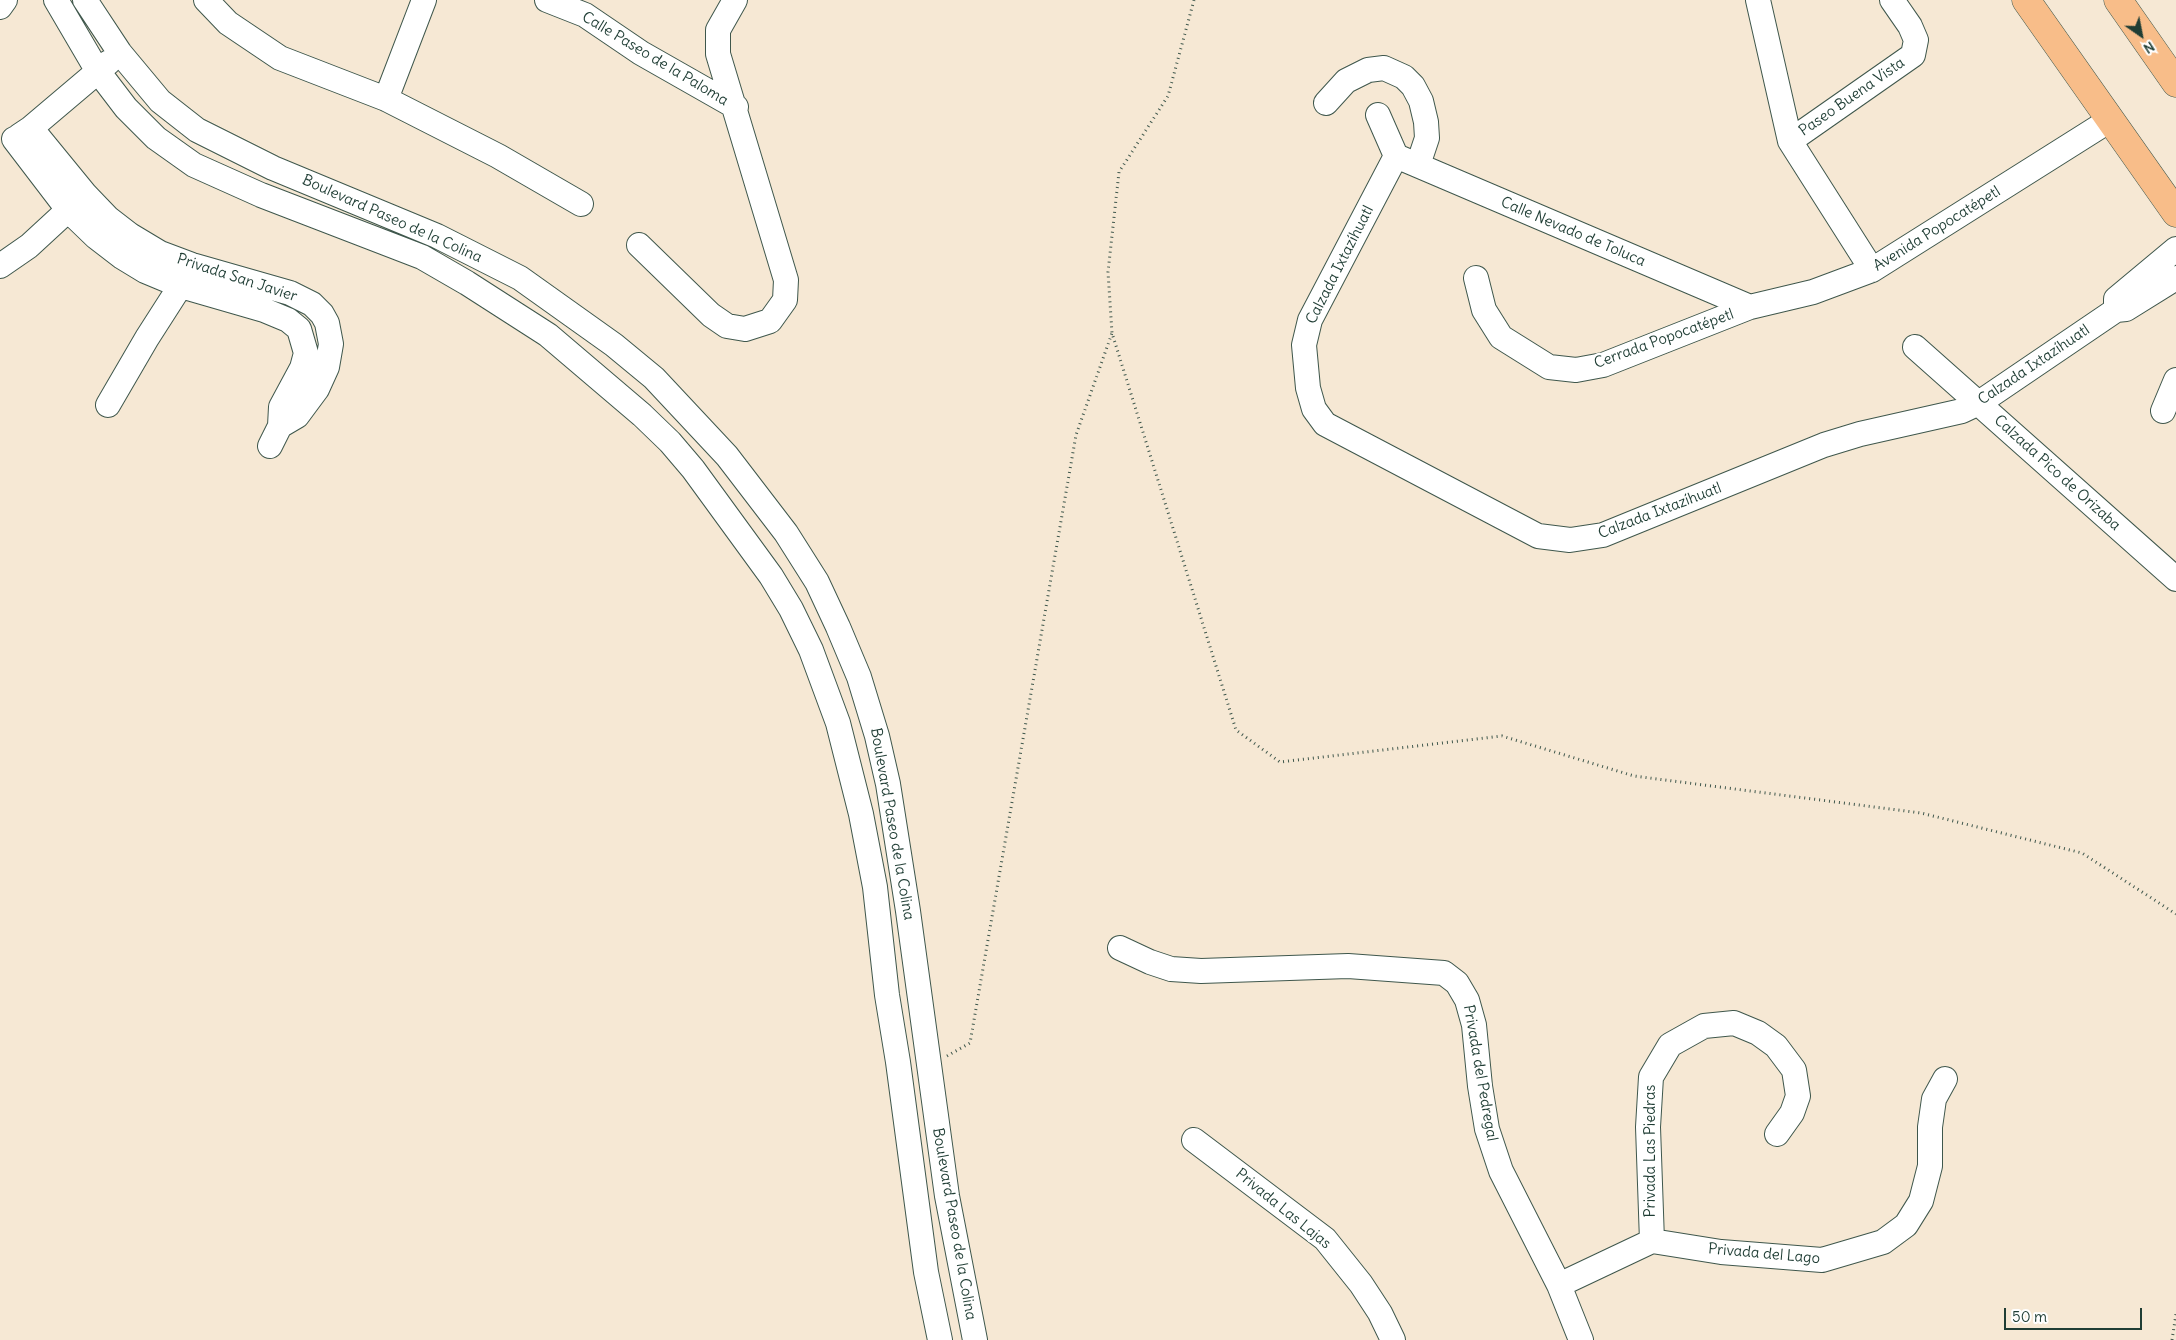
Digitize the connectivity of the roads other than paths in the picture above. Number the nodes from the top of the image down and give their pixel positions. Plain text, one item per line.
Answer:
1 (5, 0) edge
2 (56, 0) edge
3 (85, 0) edge
4 (206, 0) edge
5 (424, 0) edge
6 (547, 0) edge
7 (735, 0) edge
8 (1758, 0) edge
9 (1892, 0) edge
10 (2026, 0) edge
11 (2118, 0) edge
12 (0, 6) edge
13 (582, 8) edge
14 (120, 53) junction
15 (97, 70) junction
16 (2176, 83) edge
17 (386, 99) junction
18 (1326, 103) dead end
19 (736, 107) junction
20 (1378, 116) dead end
21 (2110, 120) junction
22 (15, 138) edge
23 (1790, 141) junction
24 (1396, 156) junction
25 (1418, 165) junction
26 (85, 194) junction
27 (581, 204) dead end
28 (69, 211) junction
29 (2176, 213) edge
30 (639, 245) dead end
31 (2176, 249) edge
32 (0, 266) edge
33 (192, 266) junction
34 (1872, 270) junction
35 (1476, 278) dead end
36 (2176, 278) edge
37 (181, 286) junction
38 (1750, 307) junction
39 (2116, 310) junction
40 (1915, 347) dead end
41 (625, 354) junction
42 (601, 379) junction
43 (2176, 380) edge
44 (1979, 403) junction
45 (108, 404) dead end
46 (2163, 411) dead end
47 (2176, 579) edge
48 (1120, 948) dead end
49 (1945, 1079) dead end
50 (1776, 1134) dead end
51 (1194, 1140) dead end
52 (1652, 1241) junction
53 (1560, 1285) junction
54 (940, 1340) edge
55 (975, 1340) edge
56 (1393, 1340) edge
57 (1581, 1340) edge

1 - 12 street
2 - 15 street, Boulevard Paseo de la Colina
3 - 14 street, Boulevard Paseo de la Colina
4 - 17 street
5 - 17 street
6 - 13 street, Calle Paseo de la Paloma
7 - 19 street
8 - 23 street
9 - 23 street, Paseo Buena Vista
10 - 21 main road
11 - 16 main road
13 - 19 street, Calle Paseo de la Paloma
14 - 15 street
14 - 41 street, Boulevard Paseo de la Colina
15 - 22 street
15 - 42 street, Boulevard Paseo de la Colina
17 - 27 street
18 - 25 street
19 - 30 street
20 - 24 street
21 - 29 main road
21 - 34 street, Avenida Popocatépetl
22 - 26 street, Privada San Javier
22 - 28 street, Privada San Javier
23 - 34 street
24 - 25 street, Calle Nevado de Toluca
24 - 44 street, Calzada Ixtazíhuatl
25 - 38 street, Calle Nevado de Toluca
26 - 28 street
26 - 33 street, Privada San Javier
28 - 32 street
28 - 37 street, Privada San Javier
31 - 39 street
33 - 37 street
33 - 37 street, Privada San Javier
34 - 38 street, Avenida Popocatépetl
35 - 38 street, Cerrada Popocatépetl
36 - 39 street, Calzada Ixtazíhuatl
37 - 45 street
39 - 44 street, Calzada Ixtazíhuatl
40 - 44 street, Calzada Pico de Orizaba
41 - 42 street
41 - 55 street, Boulevard Paseo de la Colina
42 - 54 street, Boulevard Paseo de la Colina
43 - 46 street
44 - 47 street, Calzada Pico de Orizaba
48 - 53 street, Privada del Pedregal
49 - 52 street, Privada del Lago
50 - 52 street, Privada Las Piedras
51 - 56 street, Privada Las Lajas
52 - 53 street
53 - 57 street, Privada del Pedregal

